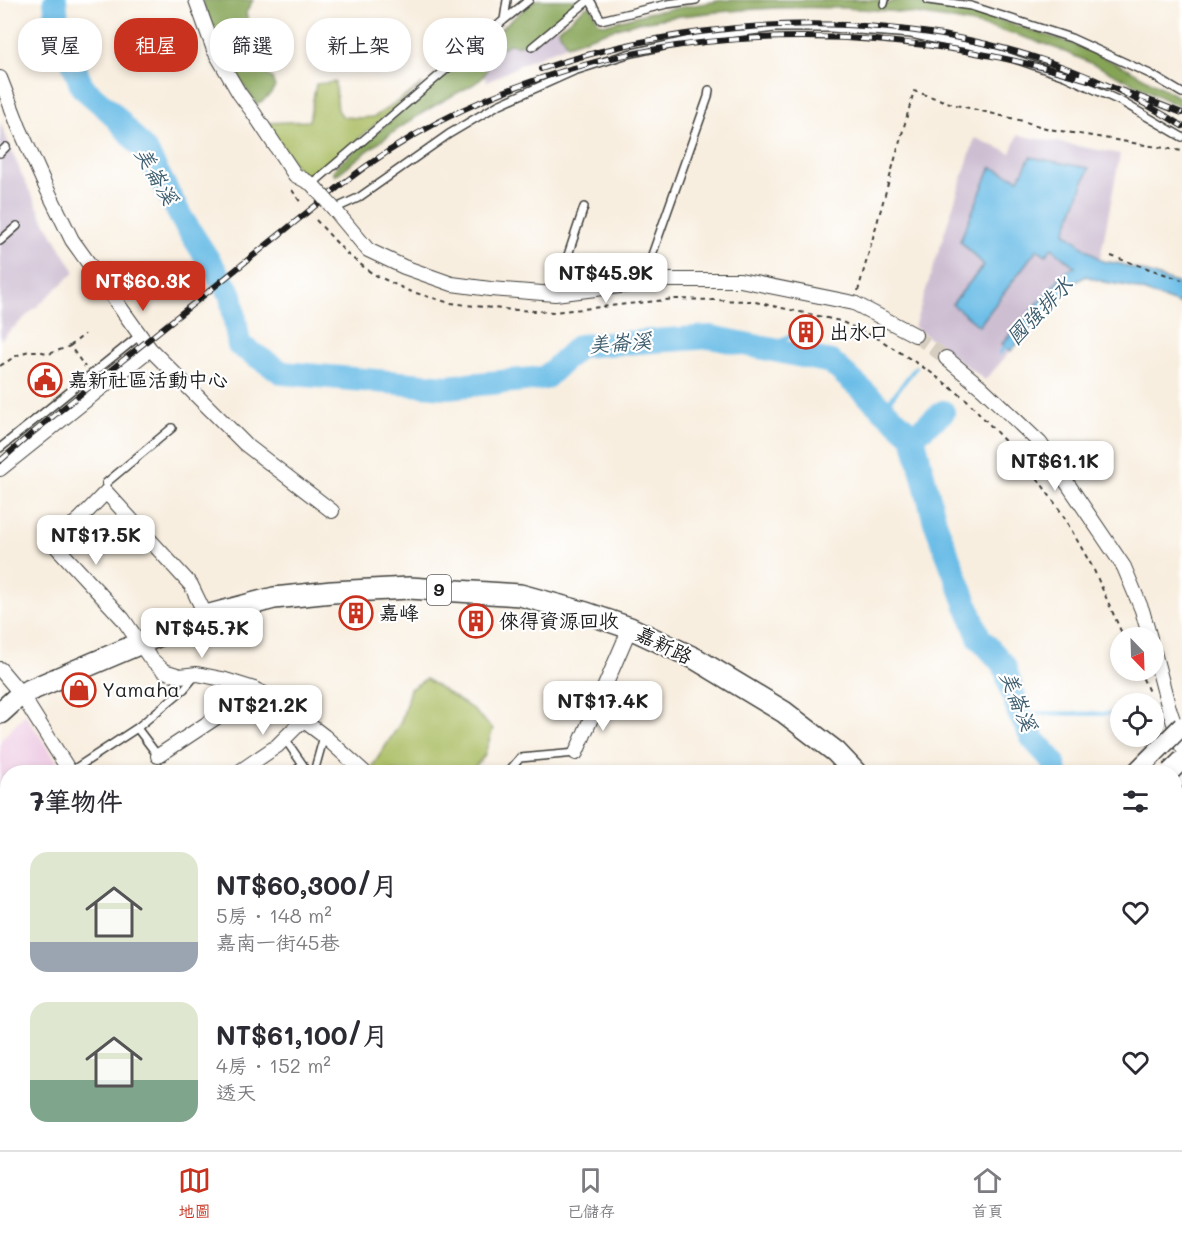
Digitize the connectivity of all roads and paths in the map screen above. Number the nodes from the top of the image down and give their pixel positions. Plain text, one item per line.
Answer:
1 (196, 0) edge
2 (507, 0) edge
3 (529, 0) edge
4 (589, 0) edge
5 (696, 0) edge
6 (928, 0) edge
7 (504, 18) edge
8 (506, 18) edge
9 (532, 47) dead end
10 (445, 72) edge
11 (0, 78) edge
12 (709, 90) dead end
13 (1182, 93) edge
14 (1182, 138) edge
15 (1182, 151) edge
16 (315, 187) junction
17 (584, 207) dead end
18 (334, 209) junction
19 (17, 226) dead end
20 (0, 241) edge
21 (1111, 256) dead end
22 (1182, 280) edge
23 (642, 283) junction
24 (555, 294) junction
25 (854, 303) junction
26 (85, 334) dead end
27 (140, 335) junction
28 (915, 335) tunnel mouth
29 (70, 346) junction
30 (150, 349) junction
31 (910, 358) dead end
32 (946, 358) tunnel mouth
33 (0, 366) edge
34 (90, 375) junction
35 (172, 428) dead end
36 (0, 448) edge
37 (0, 469) edge
38 (106, 492) junction
39 (332, 511) dead end
40 (206, 616) junction
41 (1119, 627) edge
42 (1147, 627) edge
43 (630, 628) junction
44 (141, 643) junction
45 (0, 669) edge
46 (197, 674) junction
47 (1163, 681) edge
48 (254, 689) junction
49 (21, 694) junction
50 (0, 713) edge
51 (303, 720) junction
52 (1182, 726) edge
53 (137, 728) junction
54 (324, 736) junction
55 (1182, 747) edge
56 (576, 753) joint
57 (158, 756) joint
58 (66, 765) edge
59 (81, 765) edge
60 (249, 765) edge
61 (303, 765) edge
62 (316, 765) edge
63 (355, 765) edge
64 (514, 765) edge
65 (848, 765) edge
66 (1143, 765) edge

1 - 16 street
2 - 7 lane
3 - 8 lane
4 - 5 lane
4 - 9 lane
6 - 13 lane
10 - 16 lane
11 - 27 street
12 - 23 lane
14 - 18 lane
15 - 25 path
16 - 18 street, bridge
17 - 24 lane
18 - 24 street
19 - 20 lane
21 - 22 path
23 - 24 street
23 - 25 street
25 - 28 street
26 - 29 path
27 - 30 street
27 - 34 lane
29 - 33 path
29 - 34 path
30 - 37 street
30 - 39 street
31 - 41 path
32 - 42 street
34 - 36 lane
35 - 38 lane
38 - 40 street
38 - 44 street
40 - 43 main road, 嘉新路 / 9
40 - 44 main road, 嘉新路 / 9
43 - 56 street
43 - 65 main road, 嘉新路 / 9
44 - 46 street
44 - 49 main road, 嘉新路 / 9
45 - 49 street
46 - 48 street
46 - 53 lane
47 - 55 street
48 - 51 street
48 - 57 street
49 - 50 main road, 嘉新路 / 9
49 - 58 street
51 - 54 street
51 - 60 street
51 - 61 lane
52 - 66 street, bridge
53 - 57 lane
53 - 59 lane
54 - 62 lane
54 - 63 street
56 - 64 lane

